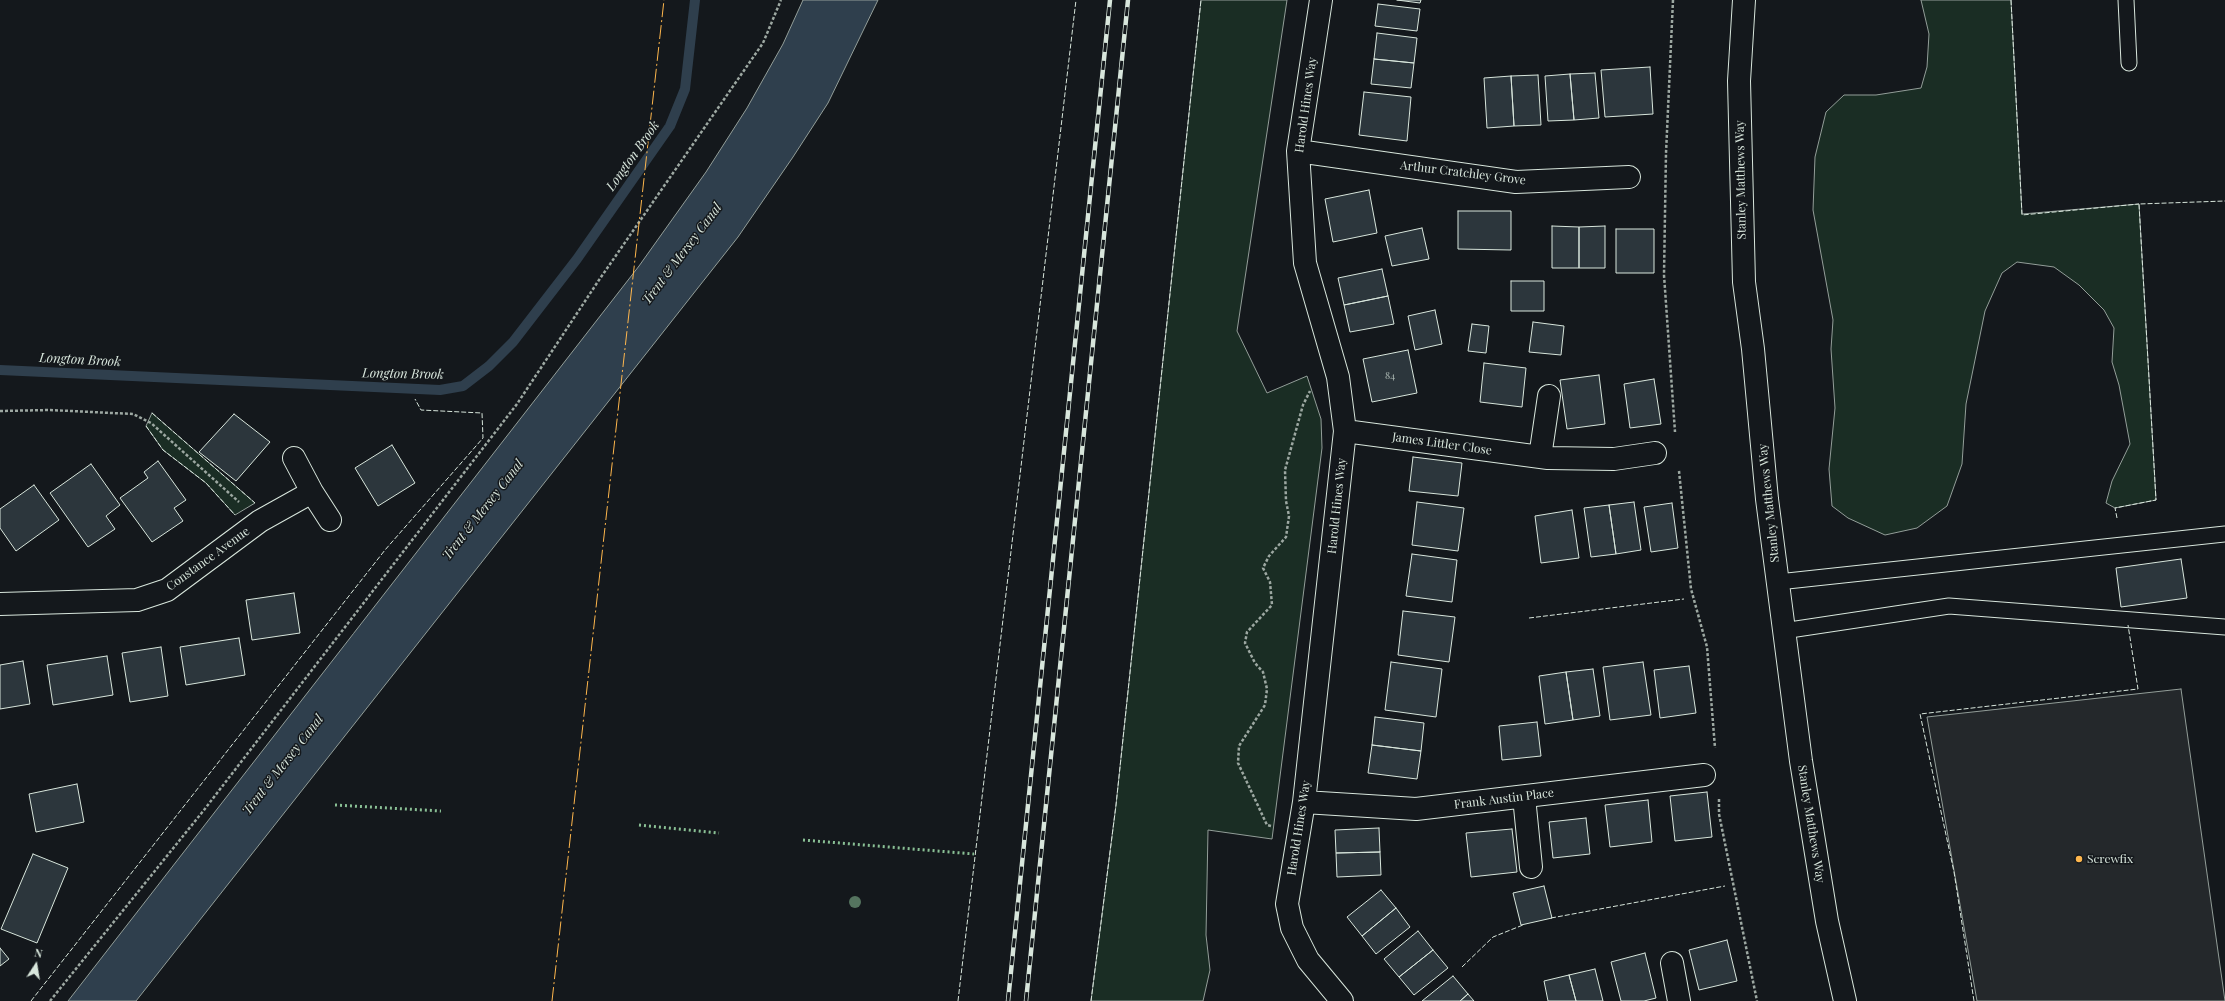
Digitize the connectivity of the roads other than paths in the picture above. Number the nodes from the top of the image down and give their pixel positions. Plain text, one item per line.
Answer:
1 (1321, 0) edge
2 (1744, 0) edge
3 (2126, 0) edge
4 (2129, 63) dead end
5 (1298, 151) junction
6 (1629, 177) dead end
7 (1549, 396) dead end
8 (1345, 431) junction
9 (1655, 453) dead end
10 (1540, 457) junction
11 (294, 458) dead end
12 (312, 492) junction
13 (330, 520) dead end
14 (2225, 534) edge
15 (1778, 582) junction
16 (0, 604) edge
17 (2225, 626) edge
18 (1783, 631) junction
19 (1704, 775) dead end
20 (1524, 797) junction
21 (1304, 802) junction
22 (1531, 868) dead end
23 (1672, 963) dead end
24 (1342, 1001) edge
25 (1679, 1001) edge
26 (1845, 1001) edge

1 - 5 street, Harold Hines Way
2 - 15 street, Stanley Matthews Way
3 - 4 lane
5 - 6 street, Arthur Cratchley Grove
5 - 8 street, Harold Hines Way
7 - 10 street
8 - 10 street, James Littler Close
8 - 21 street, Harold Hines Way
9 - 10 street, James Littler Close
11 - 12 street
12 - 13 street
12 - 16 street, Constance Avenue
14 - 15 lane
15 - 18 street, Stanley Matthews Way
17 - 18 lane
18 - 26 street, Stanley Matthews Way
19 - 20 street, Frank Austin Place
20 - 21 street, Frank Austin Place
20 - 22 street
21 - 24 street, Harold Hines Way
23 - 25 street

